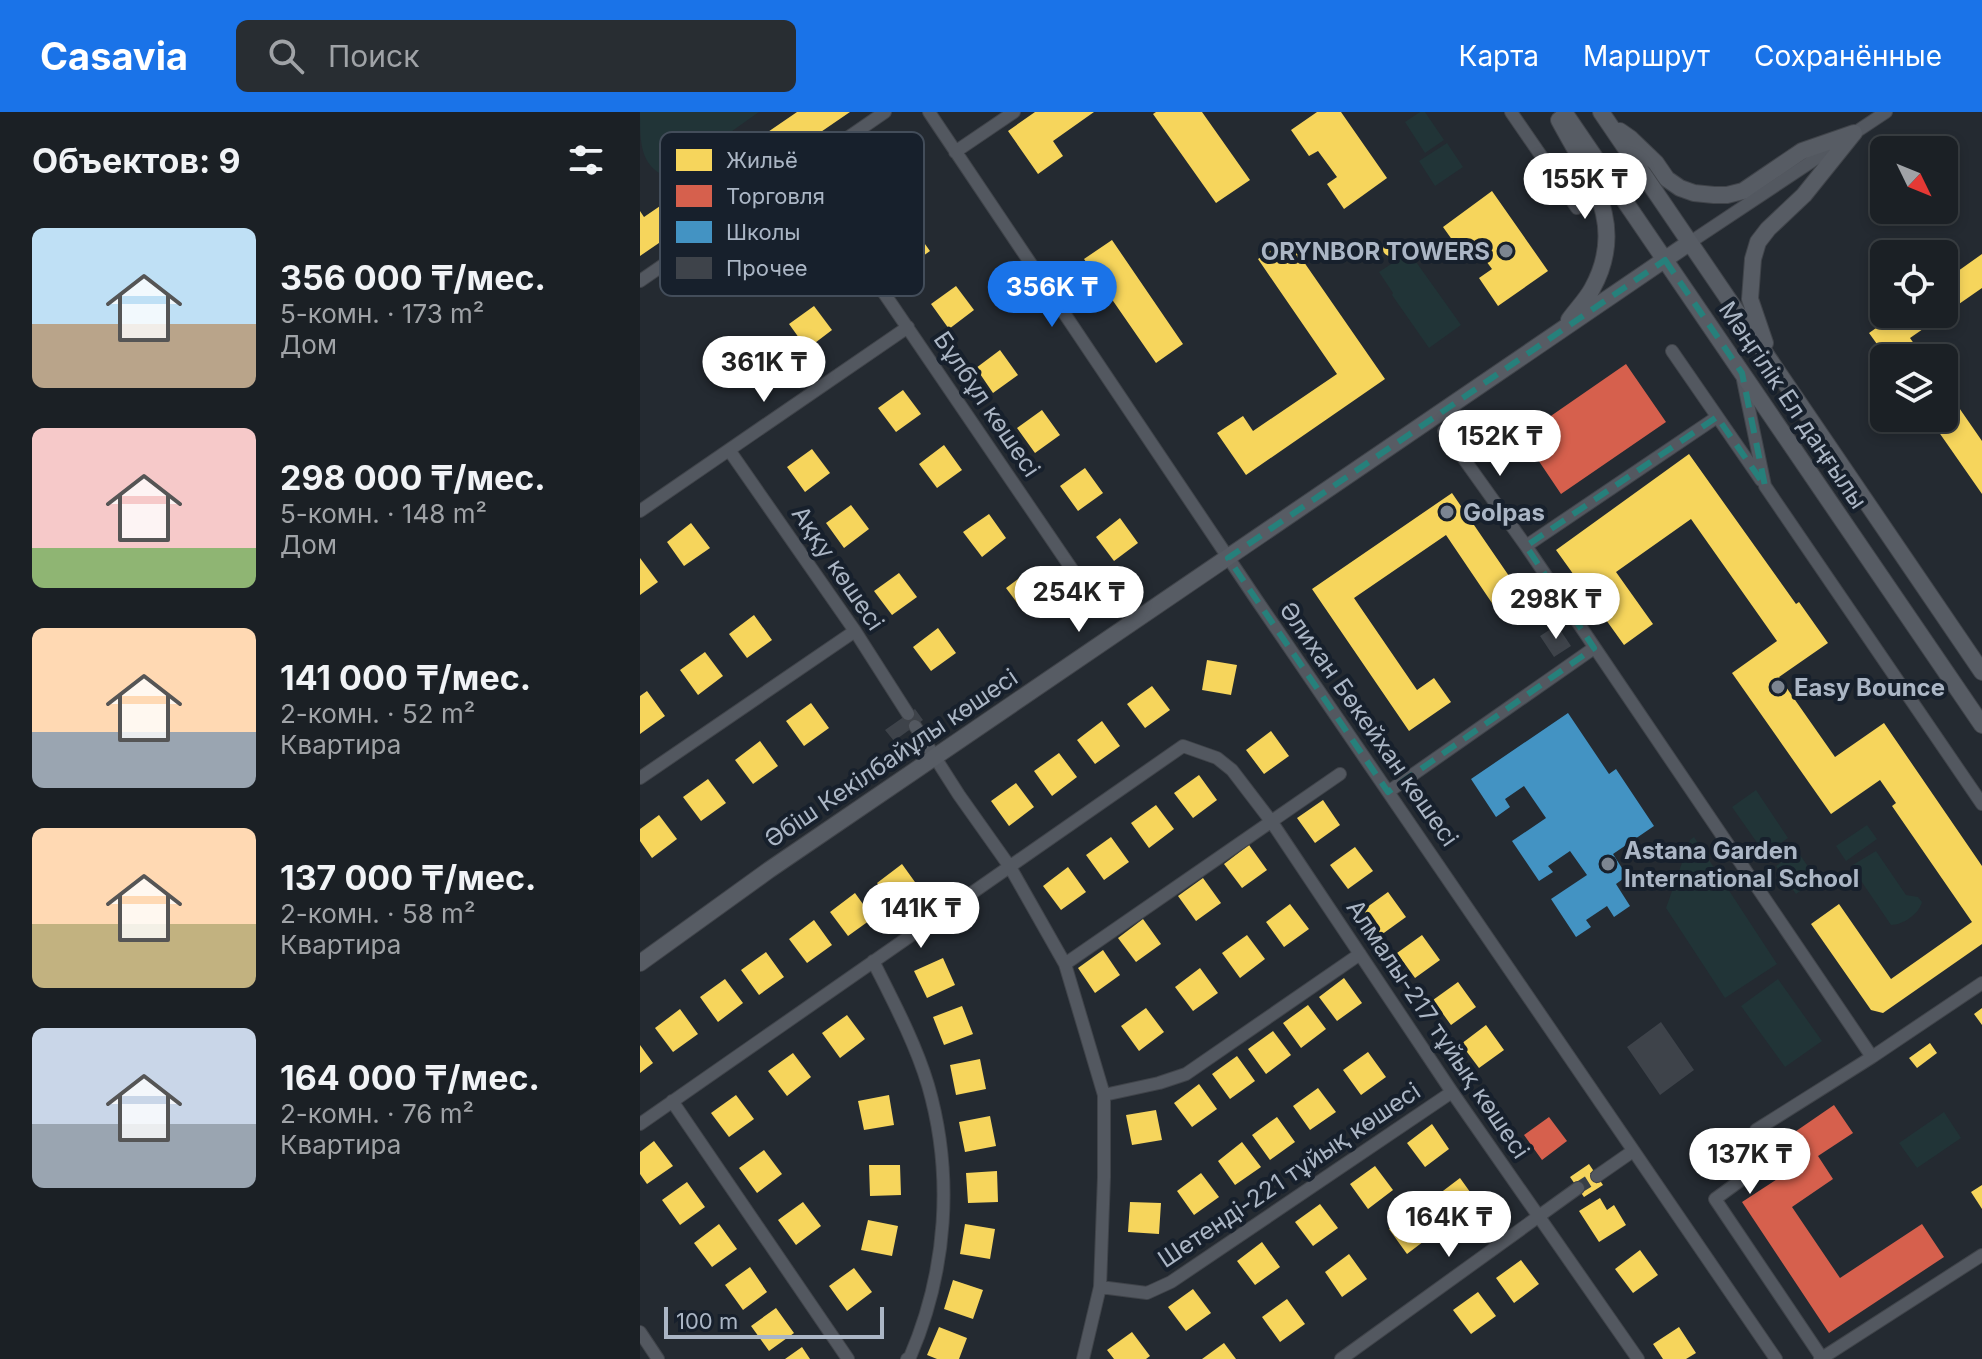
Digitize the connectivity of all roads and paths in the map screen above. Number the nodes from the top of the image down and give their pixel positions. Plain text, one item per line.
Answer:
1 (885, 112) edge
2 (929, 112) edge
3 (1014, 112) edge
4 (1511, 112) edge
5 (1554, 112) edge
6 (1564, 112) edge
7 (1886, 112) edge
8 (1605, 118) edge
9 (856, 132) edge
10 (1854, 133) junction
11 (955, 152) junction
12 (1577, 208) dead end
13 (1689, 243) junction
14 (1665, 260) junction
15 (660, 267) edge
16 (640, 281) edge
17 (887, 296) edge
18 (908, 327) junction
19 (1560, 331) junction
20 (1672, 351) dead end
21 (1773, 364) junction
22 (1742, 373) junction
23 (1717, 417) junction
24 (1444, 431) dead end
25 (729, 450) junction
26 (1765, 486) junction
27 (640, 511) edge
28 (1526, 546) junction
29 (1228, 558) junction
30 (1082, 584) dead end
31 (855, 631) junction
32 (1594, 648) junction
33 (1982, 672) edge
34 (908, 714) dead end
35 (1982, 725) edge
36 (915, 726) dead end
37 (936, 757) junction
38 (1340, 774) dead end
39 (640, 778) edge
40 (1388, 792) junction
41 (1982, 804) edge
42 (1271, 821) junction
43 (1010, 867) junction
44 (1360, 954) junction
45 (873, 961) junction
46 (640, 963) edge
47 (1065, 964) junction
48 (1982, 983) edge
49 (1872, 1057) junction
50 (1452, 1092) junction
51 (1104, 1095) junction
52 (672, 1101) junction
53 (640, 1124) edge
54 (1633, 1151) junction
55 (1597, 1176) tunnel mouth
56 (1578, 1188) tunnel mouth
57 (1538, 1216) junction
58 (1982, 1255) edge
59 (1100, 1287) junction
60 (640, 1332) edge
61 (1821, 1358) edge
62 (658, 1359) edge
63 (848, 1359) edge
64 (907, 1359) edge
65 (1083, 1359) edge
66 (1341, 1359) edge
67 (1638, 1359) edge
68 (1776, 1359) edge

1 - 9 street
2 - 11 street, Әлихан Бөкейхан көшесі
3 - 11 street
4 - 12 street
5 - 19 main road
6 - 14 main road, Мәңгілік Ел даңғылы
7 - 10 street, Әбіш Кекілбайұлы көшесі
8 - 10 main road
8 - 13 main road, Мәңгілік Ел даңғылы
10 - 13 street, Әбіш Кекілбайұлы көшесі
10 - 21 main road
11 - 29 street, Әлихан Бөкейхан көшесі
13 - 14 main road, Әбіш Кекілбайұлы көшесі
13 - 21 main road, Мәңгілік Ел даңғылы
14 - 19 main road, Әбіш Кекілбайұлы көшесі
14 - 22 main road, Мәңгілік Ел даңғылы
15 - 16 street
17 - 18 street, Бұлбұл көшесі
18 - 25 street
18 - 30 street, Бұлбұл көшесі
19 - 29 main road, Әбіш Кекілбайұлы көшесі
20 - 23 street
21 - 33 main road, Мәңгілік Ел даңғылы
22 - 26 street
22 - 35 main road, Мәңгілік Ел даңғылы
23 - 26 street
23 - 28 street
24 - 28 street
25 - 27 street
25 - 31 street, Аққу көшесі
26 - 41 street
28 - 32 street
29 - 37 main road, Әбіш Кекілбайұлы көшесі
29 - 40 street, Әлихан Бөкейхан көшесі
31 - 34 street, Аққу көшесі
31 - 39 street
32 - 40 street
32 - 49 street
36 - 37 street
37 - 43 street
37 - 46 main road, Әбіш Кекілбайұлы көшесі
38 - 42 street
40 - 54 street, Әлихан Бөкейхан көшесі
42 - 43 street, Алмалы-217 тұйық көшесі
42 - 44 street, Алмалы-217 тұйық көшесі
42 - 47 street
43 - 45 street
43 - 47 street
44 - 50 street, Алмалы-217 тұйық көшесі
44 - 51 street
45 - 52 street
45 - 64 street
47 - 51 street
48 - 49 street
49 - 61 street
50 - 57 street, Алмалы-217 тұйық көшесі
50 - 59 street, Шетенді-221 тұйық көшесі
51 - 59 street
52 - 53 street
52 - 63 street
54 - 55 street
54 - 68 street, Әлихан Бөкейхан көшесі
56 - 57 street
57 - 66 street
57 - 67 street, Алмалы-217 тұйық көшесі
58 - 61 street
59 - 65 street
60 - 62 street

